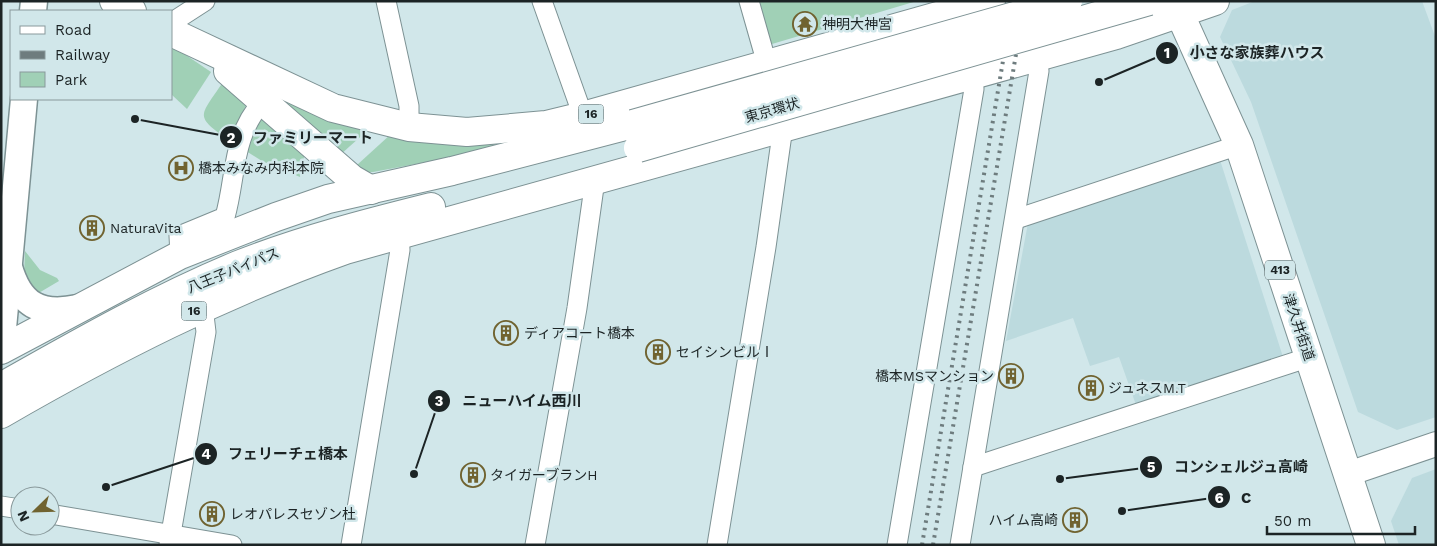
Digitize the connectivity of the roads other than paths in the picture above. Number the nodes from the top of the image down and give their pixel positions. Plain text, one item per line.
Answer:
1 (114, 1) edge
2 (205, 1) edge
3 (386, 1) edge
4 (542, 1) edge
5 (748, 1) edge
6 (1068, 1) edge
7 (1149, 1) edge
8 (1216, 1) edge
9 (983, 2) edge
10 (1177, 8) edge
11 (130, 10) edge
12 (172, 22) edge
13 (884, 33) junction
14 (182, 38) edge
15 (1037, 57) junction
16 (767, 64) junction
17 (973, 74) junction
18 (904, 94) junction
19 (24, 100) edge
20 (263, 101) junction
21 (583, 116) junction
22 (409, 127) junction
23 (783, 127) junction
24 (635, 136) junction
25 (1239, 146) junction
26 (595, 180) junction
27 (371, 190) junction
28 (1016, 219) junction
29 (397, 226) junction
30 (180, 255) junction
31 (8, 264) junction
32 (203, 307) junction
33 (78, 308) junction
34 (1, 350) edge
35 (1, 354) edge
36 (1310, 357) junction
37 (1, 387) edge
38 (1, 414) edge
39 (1436, 444) edge
40 (973, 467) junction
41 (1348, 474) junction
42 (60, 516) edge
43 (170, 540) edge
44 (232, 545) edge
45 (351, 545) edge
46 (535, 545) edge
47 (718, 545) edge
48 (897, 545) edge
49 (960, 545) edge
50 (1372, 545) edge

1 - 11 highway
2 - 12 street
3 - 22 street
4 - 21 street
5 - 16 street
6 - 24 highway, 東京環状 / 16, bridge
7 - 24 highway, 東京環状 / 16, bridge
8 - 10 highway, 16
9 - 13 highway, 16
10 - 15 highway, 16
10 - 25 highway, 津久井街道 / 413
13 - 16 highway, 16
13 - 18 highway
14 - 20 highway, 16
14 - 22 highway, 16
15 - 17 highway, 16
15 - 28 street
16 - 21 highway, 16
17 - 18 highway, 16
17 - 48 street
18 - 23 highway, 16
19 - 31 main road
20 - 27 highway, 16
20 - 30 street
21 - 22 highway, 16
23 - 26 highway, 16
23 - 47 street
24 - 27 highway, 東京環状 / 16
24 - 29 highway, 東京環状 / 16
25 - 28 street
25 - 36 highway, 津久井街道 / 413
26 - 29 highway, 16
26 - 46 street
27 - 30 highway, 16
28 - 40 street
29 - 32 highway, 16
29 - 37 highway, 八王子バイパス / 16
29 - 45 street
30 - 33 highway, 16
31 - 33 main road
31 - 34 main road
32 - 38 highway, 16
32 - 43 street
33 - 34 highway, 16
34 - 35 highway
36 - 40 street
36 - 41 highway, 津久井街道 / 413
39 - 41 street
40 - 49 street
41 - 50 highway, 津久井街道 / 413
42 - 43 street
43 - 44 street

